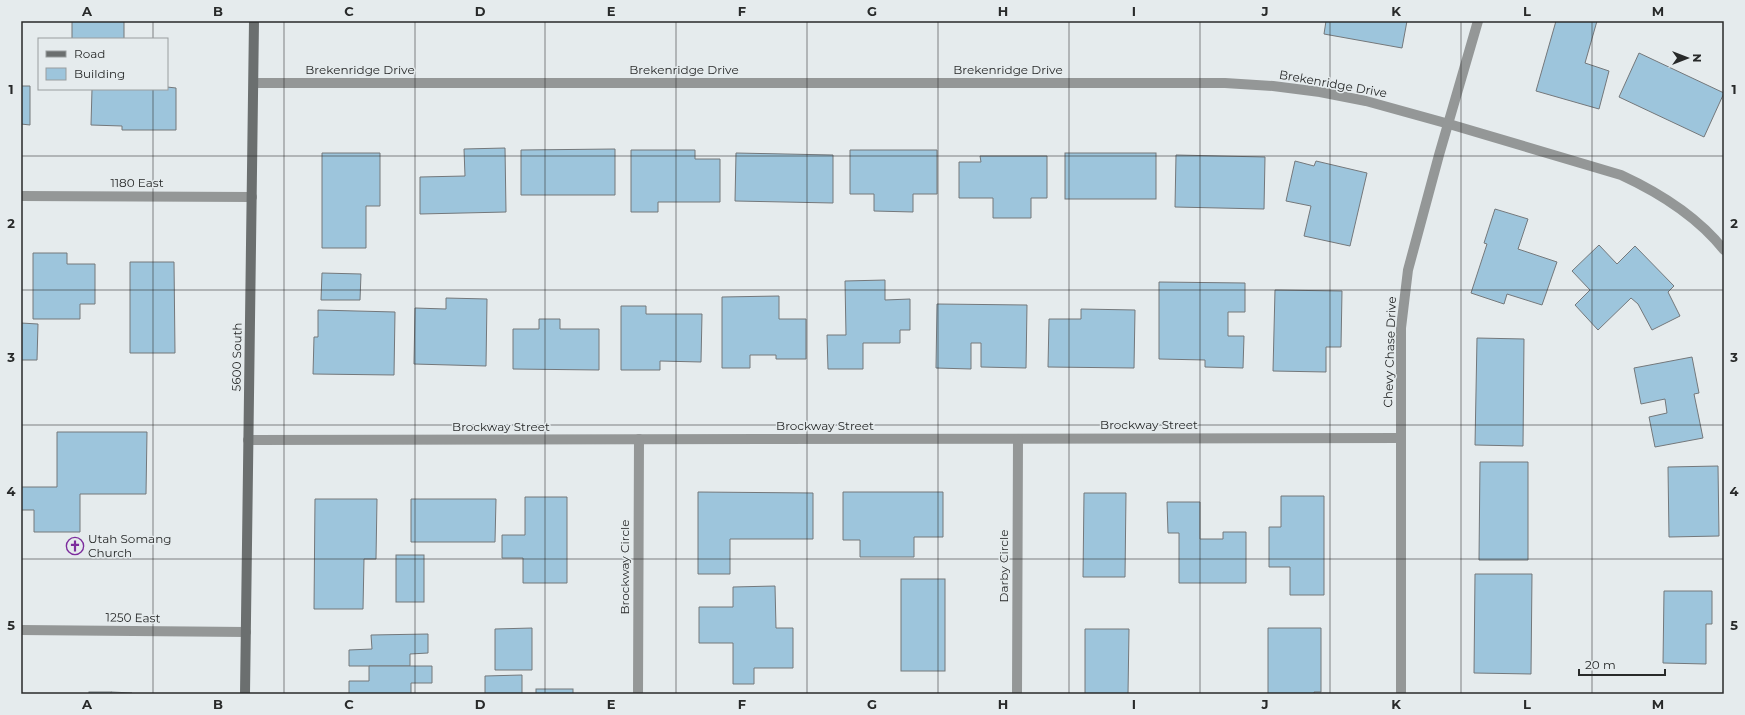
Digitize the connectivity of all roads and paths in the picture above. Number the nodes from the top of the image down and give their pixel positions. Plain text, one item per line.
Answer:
1 (254, 21) edge
2 (1478, 21) edge
3 (254, 83) junction
4 (1449, 124) junction
5 (21, 196) edge
6 (252, 197) junction
7 (1724, 250) edge
8 (1401, 438) junction
9 (639, 439) junction
10 (1018, 439) junction
11 (248, 440) junction
12 (21, 630) edge
13 (246, 632) junction
14 (245, 694) edge
15 (638, 694) edge
16 (1017, 694) edge
17 (1400, 694) edge

1 - 3 main road, 5600 South
2 - 4 street, Chevy Chase Drive
3 - 4 street, Brekenridge Drive
3 - 6 main road, 5600 South
4 - 7 street, Brekenridge Drive
4 - 8 street, Chevy Chase Drive
5 - 6 street, 1180 East
6 - 11 main road, 5600 South
8 - 10 street, Brockway Street
8 - 17 street, Chevy Chase Drive
9 - 10 street, Brockway Street
9 - 11 street, Brockway Street
9 - 15 street, Brockway Circle
10 - 16 street, Darby Circle
11 - 13 main road, 5600 South
12 - 13 street, 1250 East
13 - 14 main road, 5600 South

